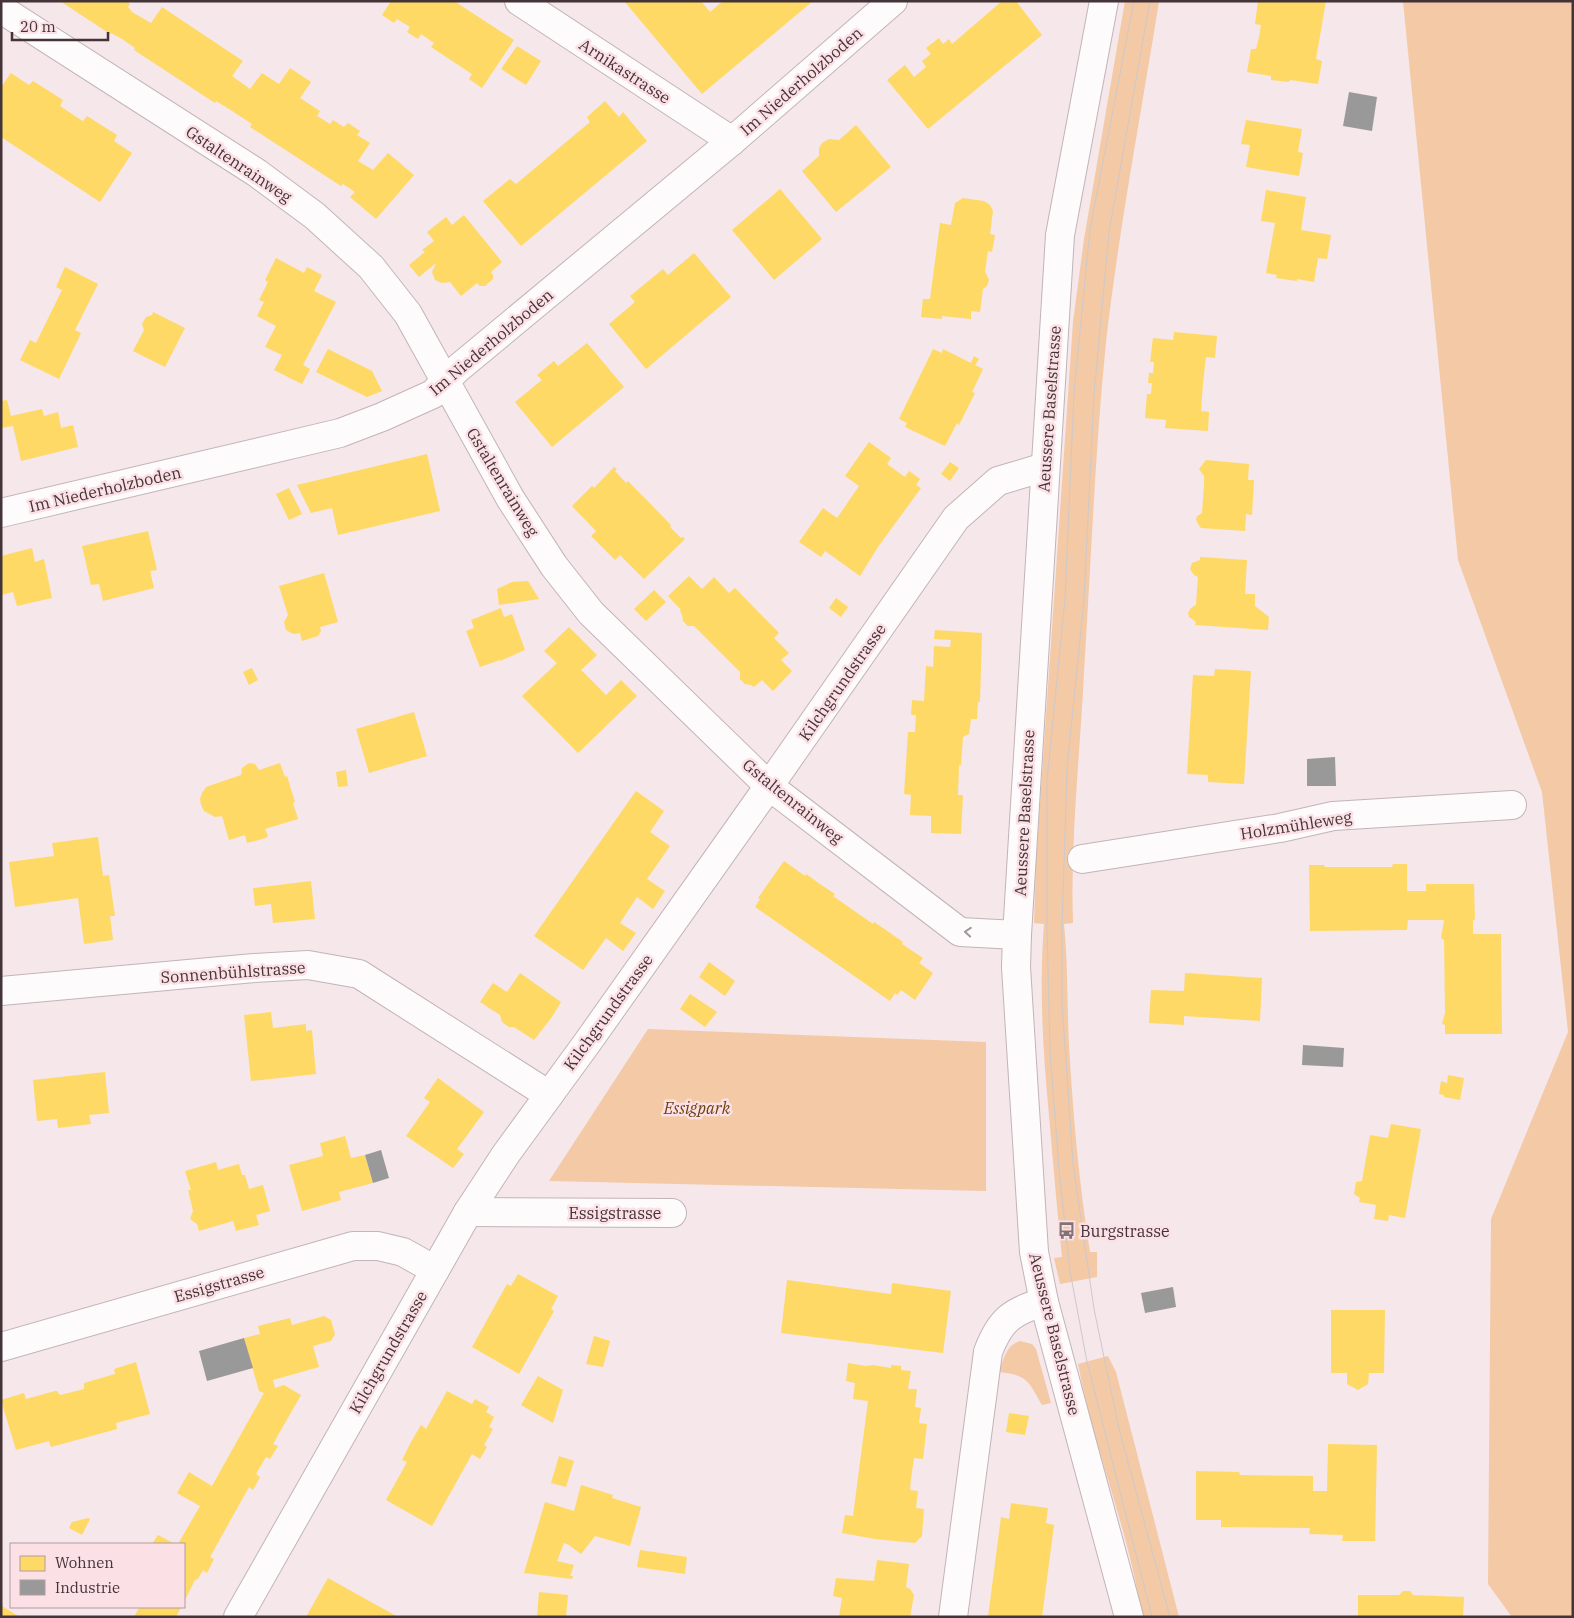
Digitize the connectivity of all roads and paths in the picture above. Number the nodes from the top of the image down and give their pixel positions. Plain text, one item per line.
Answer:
1 (518, 1) edge
2 (893, 1) edge
3 (1104, 1) edge
4 (1, 9) edge
5 (732, 141) junction
6 (445, 382) junction
7 (1045, 467) junction
8 (1, 513) edge
9 (769, 786) junction
10 (1512, 805) dead end
11 (1082, 859) dead end
12 (1017, 935) junction
13 (1, 991) edge
14 (549, 1095) junction
15 (468, 1212) junction
16 (672, 1213) dead end
17 (435, 1270) junction
18 (1044, 1302) junction
19 (1, 1347) edge
20 (238, 1617) edge
21 (953, 1617) edge
22 (1129, 1617) edge

1 - 5 street, Arnikastrasse
2 - 5 street, Im Niederholzboden
3 - 7 street, Aeussere Baselstrasse
4 - 6 street, Gstaltenrainweg
5 - 6 street, Im Niederholzboden
6 - 8 street, Im Niederholzboden
6 - 9 street, Gstaltenrainweg
7 - 9 street, Kilchgrundstrasse
7 - 12 street, Aeussere Baselstrasse
12 -> 9 street, Gstaltenrainweg
9 - 14 street, Kilchgrundstrasse
10 - 11 street, Holzmühleweg
12 - 18 street, Aeussere Baselstrasse
13 - 14 street, Sonnenbühlstrasse
14 - 15 street, Kilchgrundstrasse
15 - 16 street, Essigstrasse
15 - 17 street, Kilchgrundstrasse
17 - 19 street, Essigstrasse
17 - 20 street, Kilchgrundstrasse
18 - 21 street
18 - 22 street, Aeussere Baselstrasse

